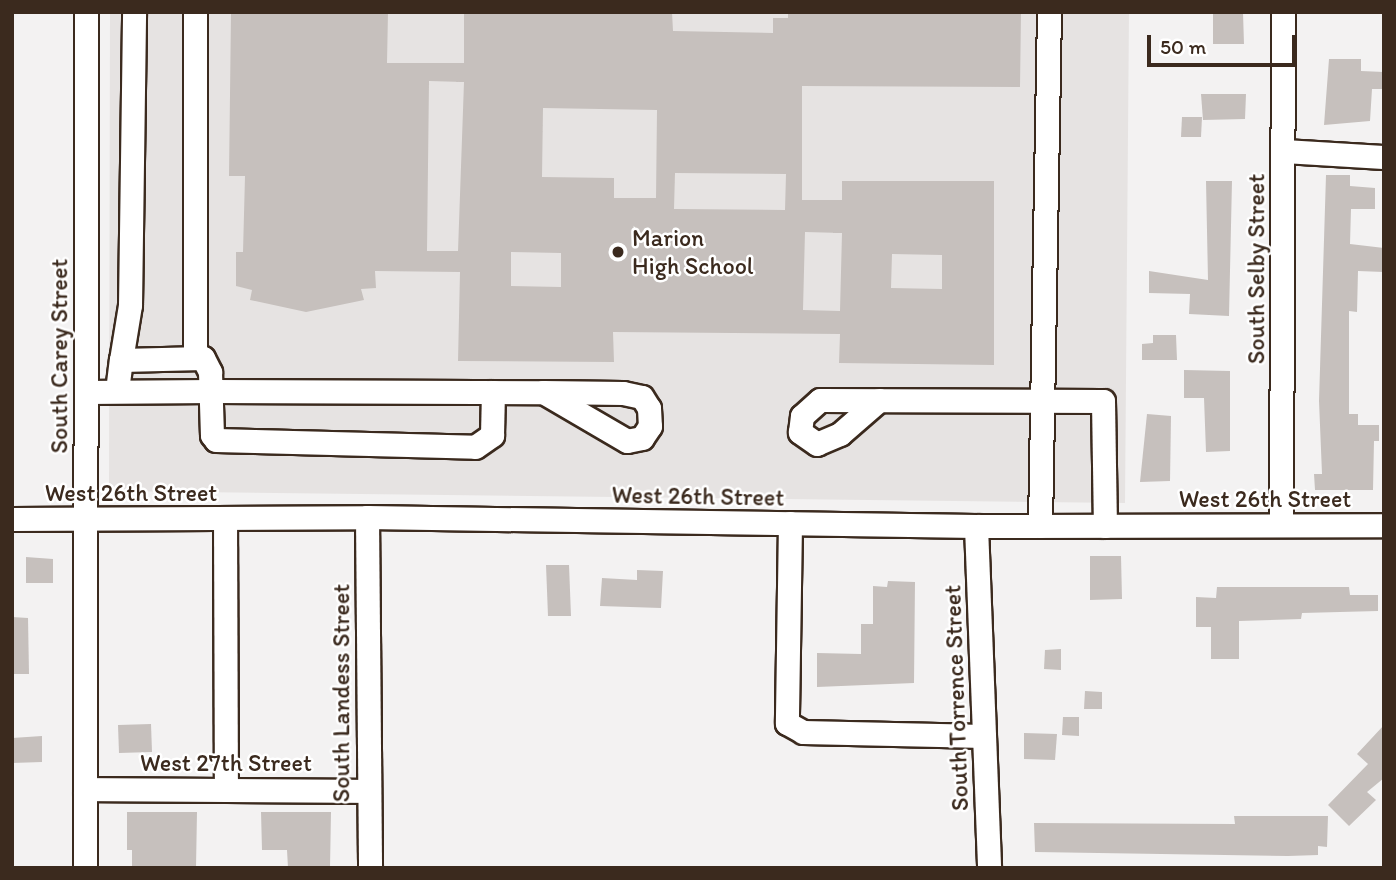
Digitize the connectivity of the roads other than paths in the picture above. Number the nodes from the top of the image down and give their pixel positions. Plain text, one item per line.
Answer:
1 (86, 12) edge
2 (134, 12) edge
3 (195, 12) edge
4 (1049, 12) edge
5 (1283, 12) edge
6 (1283, 151) junction
7 (1384, 157) edge
8 (195, 357) junction
9 (121, 360) junction
10 (117, 391) junction
11 (213, 391) junction
12 (86, 392) junction
13 (493, 392) junction
14 (543, 392) dead end
15 (879, 400) dead end
16 (1042, 402) junction
17 (367, 517) junction
18 (225, 518) junction
19 (12, 519) edge
20 (85, 519) junction
21 (790, 523) junction
22 (1281, 525) junction
23 (1384, 525) edge
24 (976, 526) junction
25 (1040, 526) junction
26 (1105, 526) junction
27 (984, 736) junction
28 (85, 789) junction
29 (226, 790) junction
30 (367, 791) junction
31 (85, 868) edge
32 (370, 868) edge
33 (989, 868) edge

1 - 12 street, South Carey Street
2 - 9 street
3 - 8 street
4 - 16 street
5 - 6 street, South Selby Street
6 - 7 street
6 - 22 street, South Selby Street
8 - 9 street
8 - 11 street
9 - 10 street
10 - 11 street
10 - 12 street
11 - 13 street
11 - 13 street
12 - 20 street, South Carey Street
13 - 14 street
15 - 16 street
16 - 25 street
16 - 26 street
17 - 18 street, West 26th Street
17 - 21 street, West 26th Street
17 - 30 street, South Landess Street
18 - 20 street, West 26th Street
18 - 29 street
19 - 20 street, West 26th Street
20 - 28 street, South Carey Street
21 - 24 street, West 26th Street
21 - 27 street
22 - 23 street, West 26th Street
22 - 26 street, West 26th Street
24 - 25 street, West 26th Street
24 - 27 street, South Torrence Street
25 - 26 street, West 26th Street
27 - 33 street, South Torrence Street
28 - 29 street, West 27th Street
28 - 31 street, South Carey Street
29 - 30 street, West 27th Street
30 - 32 street, South Landess Street

